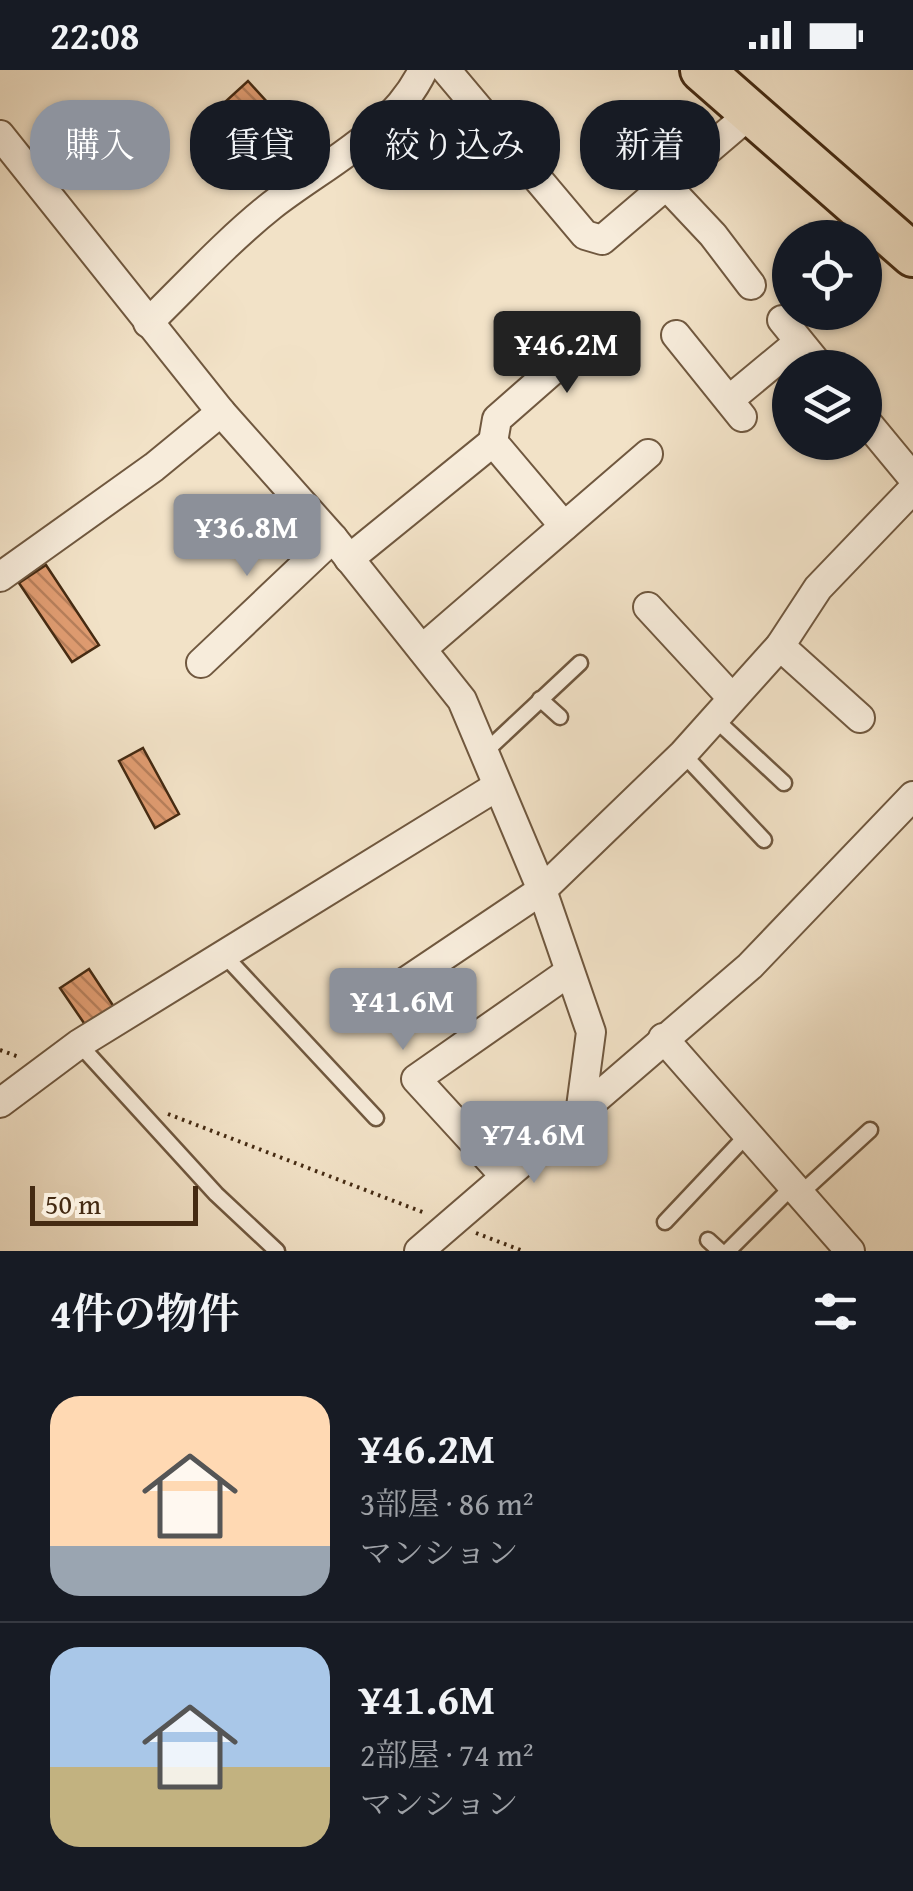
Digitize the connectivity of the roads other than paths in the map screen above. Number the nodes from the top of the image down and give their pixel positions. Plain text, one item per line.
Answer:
1 (423, 70) edge
2 (446, 70) edge
3 (702, 70) edge
4 (751, 114) junction
5 (0, 135) edge
6 (720, 140) edge
7 (660, 190) edge
8 (672, 190) edge
9 (913, 255) edge
10 (751, 285) dead end
11 (148, 323) junction
12 (602, 327) dead end
13 (676, 335) dead end
14 (777, 350) edge
15 (806, 350) edge
16 (772, 358) edge
17 (220, 412) junction
18 (882, 441) edge
19 (493, 442) junction
20 (648, 454) dead end
21 (913, 478) edge
22 (913, 490) edge
23 (564, 526) junction
24 (341, 548) junction
25 (0, 577) edge
26 (648, 607) dead end
27 (780, 646) junction
28 (422, 649) junction
29 (201, 662) dead end
30 (580, 663) dead end
31 (540, 700) junction
32 (723, 708) junction
33 (560, 717) dead end
34 (860, 718) dead end
35 (484, 752) junction
36 (683, 754) junction
37 (784, 783) dead end
38 (496, 787) junction
39 (913, 796) edge
40 (764, 840) dead end
41 (542, 890) junction
42 (224, 956) junction
43 (569, 972) junction
44 (353, 1017) dead end
45 (663, 1038) junction
46 (79, 1044) junction
47 (0, 1103) edge
48 (581, 1106) junction
49 (376, 1118) dead end
50 (870, 1130) dead end
51 (748, 1134) junction
52 (503, 1174) junction
53 (796, 1190) junction
54 (666, 1222) dead end
55 (708, 1240) dead end
56 (278, 1251) edge
57 (419, 1251) edge
58 (724, 1251) edge
59 (850, 1251) edge

1 - 11 street
2 - 7 street
3 - 4 main road
4 - 6 street
4 - 9 main road
5 - 11 street
8 - 10 street
11 - 17 street
12 - 19 street
13 - 16 street
14 - 15 street
17 - 24 street
17 - 25 street
18 - 21 street
19 - 23 street
19 - 24 street
20 - 23 street
22 - 27 street
23 - 28 street
24 - 28 street
24 - 29 street
26 - 32 street
27 - 32 street
27 - 34 street
28 - 35 street
30 - 31 lane
31 - 33 lane
31 - 35 lane
32 - 36 street
32 - 37 lane
35 - 38 street
36 - 40 lane
36 - 41 street
38 - 41 street
38 - 42 street
39 - 45 street
41 - 43 street
41 - 44 street
42 - 46 street
42 - 49 lane
43 - 48 street
43 - 52 street
45 - 48 street
45 - 51 street
46 - 47 street
46 - 56 lane
48 - 52 street
50 - 53 lane
51 - 53 street
51 - 54 lane
52 - 57 street
53 - 58 lane
53 - 59 street
55 - 58 lane

